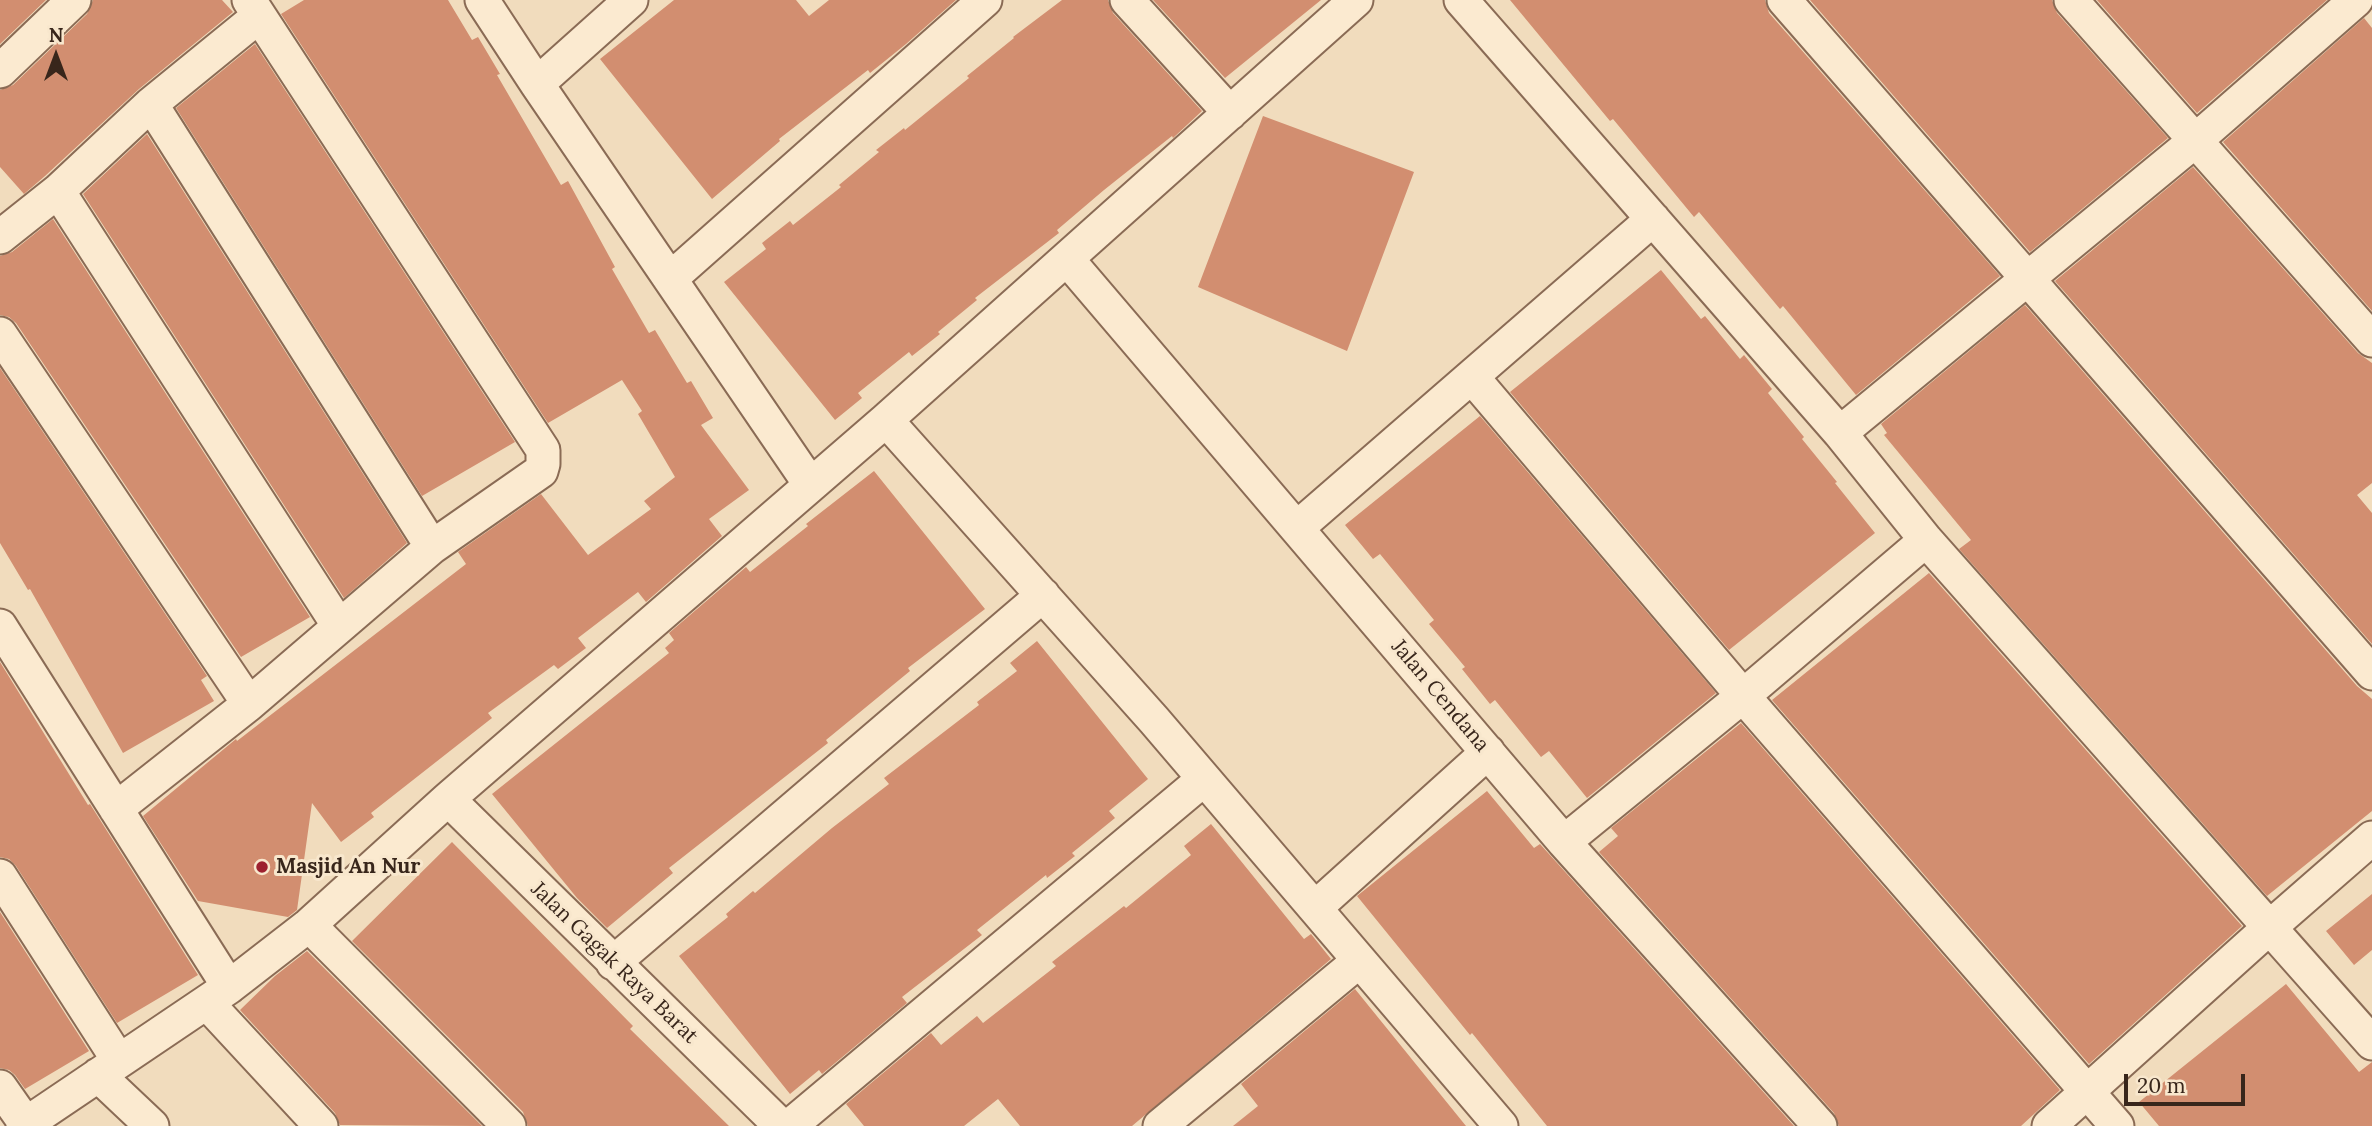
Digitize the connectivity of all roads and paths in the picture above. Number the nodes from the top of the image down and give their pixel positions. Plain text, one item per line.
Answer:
1 (74, 0) edge
2 (482, 0) edge
3 (631, 0) edge
4 (985, 0) edge
5 (1127, 0) edge
6 (1356, 0) edge
7 (1461, 0) edge
8 (1784, 0) edge
9 (2071, 0) edge
10 (2356, 0) edge
11 (254, 8) edge
12 (0, 71) edge
13 (537, 84) junction
14 (151, 104) junction
15 (1230, 113) junction
16 (2196, 140) junction
17 (58, 191) junction
18 (1653, 219) junction
19 (0, 237) edge
20 (1068, 258) junction
21 (670, 279) junction
22 (2028, 280) junction
23 (0, 334) edge
24 (2372, 340) edge
25 (1472, 377) junction
26 (887, 420) junction
27 (1840, 433) junction
28 (810, 484) junction
29 (1297, 528) junction
30 (1926, 540) junction
31 (432, 547) junction
32 (1043, 595) junction
33 (0, 626) edge
34 (340, 626) junction
35 (2372, 673) edge
36 (1743, 696) junction
37 (249, 704) junction
38 (1488, 752) junction
39 (1204, 779) junction
40 (448, 799) junction
41 (116, 809) junction
42 (2372, 838) edge
43 (1564, 842) junction
44 (0, 877) edge
45 (1315, 908) junction
46 (309, 925) junction
47 (2270, 927) junction
48 (1359, 961) junction
49 (613, 963) junction
50 (218, 995) junction
51 (2372, 1043) edge
52 (109, 1068) junction
53 (0, 1087) edge
54 (2089, 1091) junction
55 (24, 1125) edge
56 (152, 1126) edge
57 (321, 1126) edge
58 (509, 1126) edge
59 (781, 1126) edge
60 (790, 1126) edge
61 (1160, 1126) edge
62 (1501, 1126) edge
63 (1820, 1126) edge
64 (2049, 1126) edge
65 (2117, 1126) edge

1 - 12 street
2 - 13 street
3 - 13 street
4 - 21 street
5 - 15 street
6 - 15 street
7 - 18 street
8 - 22 street
9 - 16 street
10 - 16 street
11 - 14 street
11 - 31 street
13 - 21 street
14 - 17 street
14 - 31 street
15 - 20 street
16 - 22 street
16 - 24 street
17 - 19 street
17 - 34 street
18 - 25 street
18 - 27 street
20 - 26 street
20 - 29 street, Jalan Cendana
21 - 28 street
22 - 27 street
22 - 35 street
23 - 37 street
25 - 29 street
25 - 36 street
26 - 28 street
26 - 32 street
27 - 30 street
28 - 40 street
29 - 38 street, Jalan Cendana
30 - 36 street
30 - 47 street
31 - 34 street
32 - 39 street
32 - 49 street
33 - 41 street
34 - 37 street
36 - 43 street
36 - 54 street
37 - 41 street
38 - 43 street, Jalan Cendana
38 - 45 street
39 - 45 street
39 - 60 street
40 - 46 street
40 - 49 street, Jalan Gagak Raya Barat
41 - 50 street
42 - 47 street
43 - 63 street, Jalan Cendana
44 - 52 street
45 - 48 street
46 - 50 street
46 - 58 street
47 - 51 street
47 - 54 street
48 - 61 street
48 - 62 street
49 - 59 street, Jalan Gagak Raya Barat
50 - 52 street
50 - 57 street
52 - 55 street
52 - 56 street
53 - 55 street
54 - 64 street
54 - 65 street

